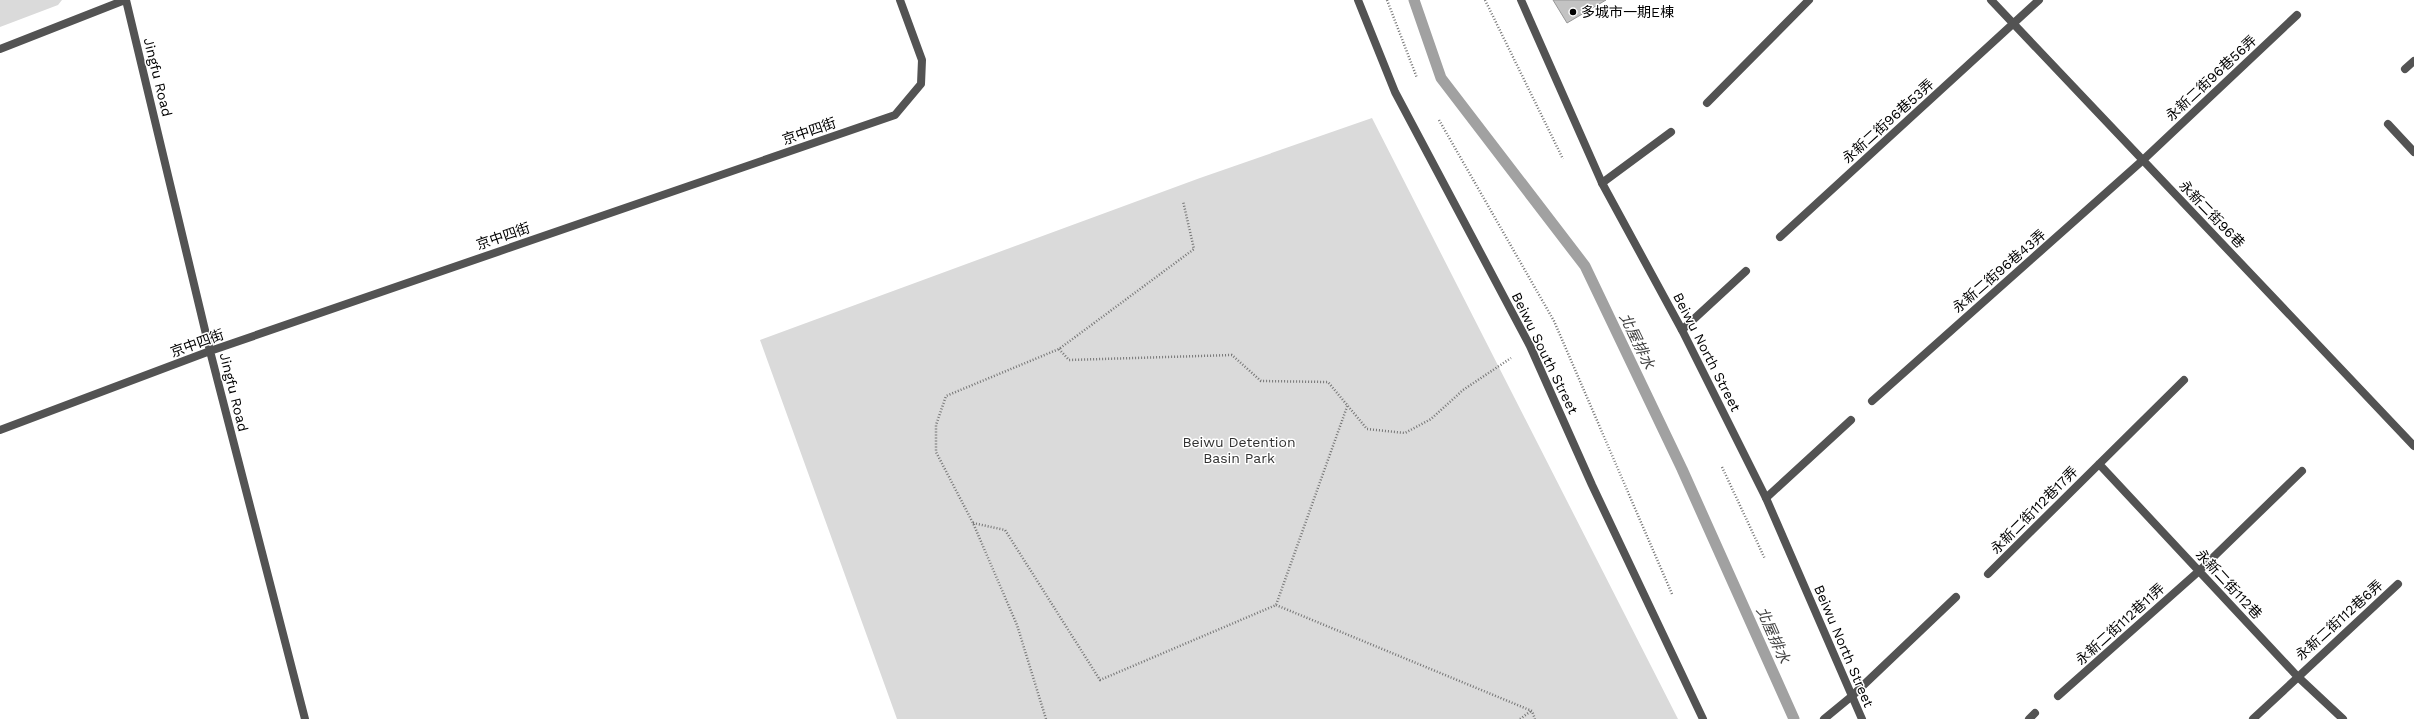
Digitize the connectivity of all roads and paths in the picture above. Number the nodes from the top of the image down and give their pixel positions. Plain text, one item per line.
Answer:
1 (125, 0) edge
2 (900, 0) edge
3 (1358, 0) edge
4 (1485, 0) edge
5 (1521, 0) edge
6 (1808, 0) edge
7 (1991, 0) edge
8 (2039, 0) edge
9 (2297, 15) dead end
10 (2014, 24) junction
11 (0, 48) edge
12 (2414, 61) edge
13 (2405, 70) dead end
14 (1707, 103) dead end
15 (2388, 124) dead end
16 (1671, 132) dead end
17 (2414, 152) edge
18 (2143, 160) junction
19 (1566, 164) dead end
20 (1602, 183) junction
21 (1183, 201) dead end
22 (1780, 237) dead end
23 (1746, 271) dead end
24 (1682, 330) junction
25 (1530, 346) junction
26 (1059, 349) junction
27 (210, 351) junction
28 (2184, 380) dead end
29 (1872, 400) dead end
30 (1348, 404) junction
31 (1851, 420) dead end
32 (0, 430) edge
33 (2414, 446) edge
34 (1719, 462) dead end
35 (2099, 464) junction
36 (2302, 471) dead end
37 (1766, 498) junction
38 (972, 523) junction
39 (1766, 562) dead end
40 (2199, 571) junction
41 (1988, 574) dead end
42 (2398, 584) dead end
43 (1956, 596) dead end
44 (1276, 605) junction
45 (2297, 676) junction
46 (1852, 696) junction
47 (2058, 696) dead end
48 (1532, 711) junction
49 (305, 719) edge
50 (1046, 719) edge
51 (1520, 719) edge
52 (1535, 719) edge
53 (1703, 719) edge
54 (1824, 719) edge
55 (1862, 719) edge
56 (2253, 719) edge
57 (2343, 719) edge

1 - 11 street
1 - 27 street, Jingfu Road
2 - 27 street, 京中四街
3 - 25 street, Beiwu South Street
4 - 19 path
5 - 20 street, Beiwu North Street
6 - 14 street
7 - 10 street, 永新二街96巷
8 - 10 street, 永新二街96巷53弄
9 - 18 street, 永新二街96巷56弄
10 - 18 street, 永新二街96巷
10 - 22 street, 永新二街96巷53弄
12 - 13 street
15 - 17 street
16 - 20 street
18 - 29 street, 永新二街96巷43弄
18 - 33 street, 永新二街96巷
20 - 24 street, Beiwu North Street
21 - 26 path
23 - 24 street
24 - 37 street, Beiwu North Street
25 - 30 path
25 - 53 street, Beiwu South Street
26 - 30 path
26 - 38 path
27 - 32 street, 京中四街
27 - 49 street, Jingfu Road
28 - 35 street, 永新二街112巷17弄
30 - 44 path
31 - 37 street
34 - 39 path
35 - 40 street, 永新二街112巷
35 - 41 street, 永新二街112巷17弄
36 - 40 street, 永新二街112巷11弄
37 - 46 street, Beiwu North Street
38 - 44 path
38 - 50 path
40 - 45 street, 永新二街112巷
40 - 47 street, 永新二街112巷11弄
42 - 45 street, 永新二街112巷6弄
43 - 46 street
44 - 48 path
45 - 56 street, 永新二街112巷6弄
45 - 57 street, 永新二街112巷
46 - 54 street
46 - 55 street, Beiwu North Street
48 - 51 path
48 - 52 path

